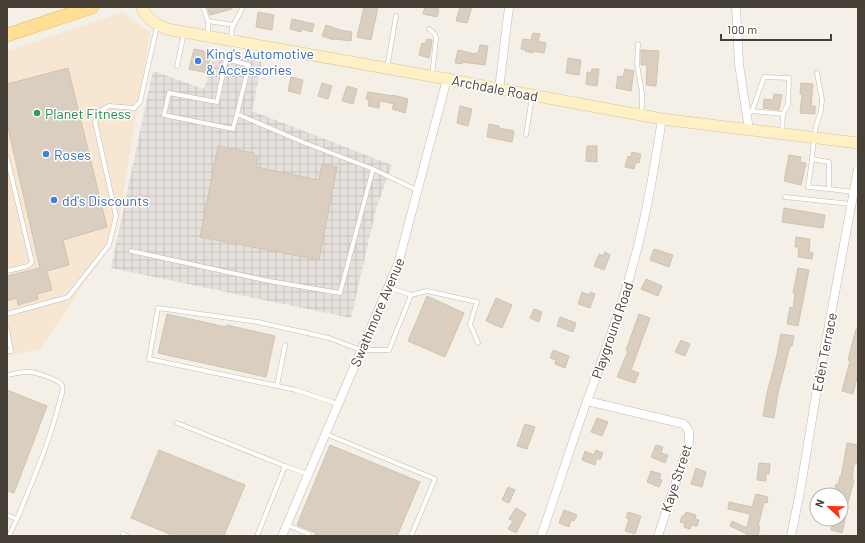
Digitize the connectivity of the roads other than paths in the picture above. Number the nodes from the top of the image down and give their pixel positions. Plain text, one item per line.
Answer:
1 (90, 7) edge
2 (142, 7) edge
3 (203, 7) edge
4 (243, 7) edge
5 (509, 7) edge
6 (736, 7) edge
7 (396, 16) dead end
8 (208, 22) junction
9 (158, 25) junction
10 (234, 25) junction
11 (429, 29) dead end
12 (184, 32) junction
13 (7, 35) edge
14 (208, 36) junction
15 (231, 40) junction
16 (638, 44) dead end
17 (177, 66) dead end
18 (386, 68) junction
19 (817, 73) dead end
20 (432, 76) junction
21 (447, 79) junction
22 (499, 89) junction
23 (532, 96) junction
24 (749, 113) junction
25 (237, 114) junction
26 (783, 114) junction
27 (641, 115) junction
28 (662, 119) junction
29 (748, 130) junction
30 (526, 134) dead end
31 (782, 134) junction
32 (814, 138) junction
33 (858, 143) edge
34 (7, 158) edge
35 (812, 159) junction
36 (373, 169) junction
37 (858, 169) edge
38 (829, 188) junction
39 (418, 191) junction
40 (854, 192) junction
41 (785, 197) dead end
42 (852, 204) junction
43 (131, 251) dead end
44 (7, 271) edge
45 (388, 288) junction
46 (411, 295) junction
47 (7, 314) edge
48 (7, 329) edge
49 (478, 343) dead end
50 (285, 345) dead end
51 (361, 350) junction
52 (7, 352) edge
53 (7, 375) edge
54 (277, 386) junction
55 (587, 402) junction
56 (338, 404) junction
57 (177, 423) dead end
58 (325, 434) junction
59 (285, 466) junction
60 (308, 474) junction
61 (7, 515) edge
62 (17, 519) junction
63 (286, 525) junction
64 (9, 536) edge
65 (257, 536) edge
66 (282, 536) edge
67 (308, 536) edge
68 (411, 536) edge
69 (541, 536) edge
70 (658, 536) edge
71 (791, 536) edge

1 - 13 main road
2 - 9 main road, Archdale Road
3 - 8 lane
4 - 10 lane
5 - 22 street
6 - 24 street
7 - 18 lane
8 - 10 lane
8 - 14 lane
9 - 12 main road, Archdale Road
9 - 47 lane
10 - 15 lane
11 - 20 lane
12 - 14 main road, Archdale Road
12 - 17 lane
14 - 15 main road, Archdale Road
15 - 18 main road, Archdale Road
16 - 27 lane
18 - 20 main road, Archdale Road
19 - 32 lane
20 - 21 main road, Archdale Road
21 - 22 main road, Archdale Road
21 - 39 street, Swathmore Avenue
22 - 23 main road, Archdale Road
23 - 27 main road, Archdale Road
23 - 30 lane
24 - 26 lane
24 - 26 lane
24 - 29 street
25 - 25 lane
25 - 36 lane
26 - 31 lane
27 - 28 main road, Archdale Road
28 - 29 main road, Archdale Road
28 - 55 street, Playground Road
29 - 31 main road, Archdale Road
31 - 32 main road, Archdale Road
32 - 33 main road, Archdale Road
32 - 35 lane
34 - 44 lane
35 - 38 lane
35 - 38 lane
36 - 39 lane
36 - 43 lane
37 - 40 street, Eden Terrace
38 - 40 lane
39 - 45 street, Swathmore Avenue
40 - 42 street, Eden Terrace
41 - 42 lane
42 - 71 street, Eden Terrace
45 - 46 lane
45 - 51 street, Swathmore Avenue
46 - 49 lane
46 - 51 lane
48 - 52 lane
50 - 54 lane
51 - 54 lane
51 - 56 street, Swathmore Avenue
53 - 62 lane
54 - 56 lane
55 - 69 street, Playground Road
55 - 70 street, Kaye Street
56 - 58 street, Swathmore Avenue
57 - 59 lane
58 - 60 street, Swathmore Avenue
58 - 68 lane
59 - 60 lane
59 - 65 lane
60 - 63 street, Swathmore Avenue
61 - 62 lane
62 - 64 lane
63 - 66 street, Swathmore Avenue
63 - 67 lane

